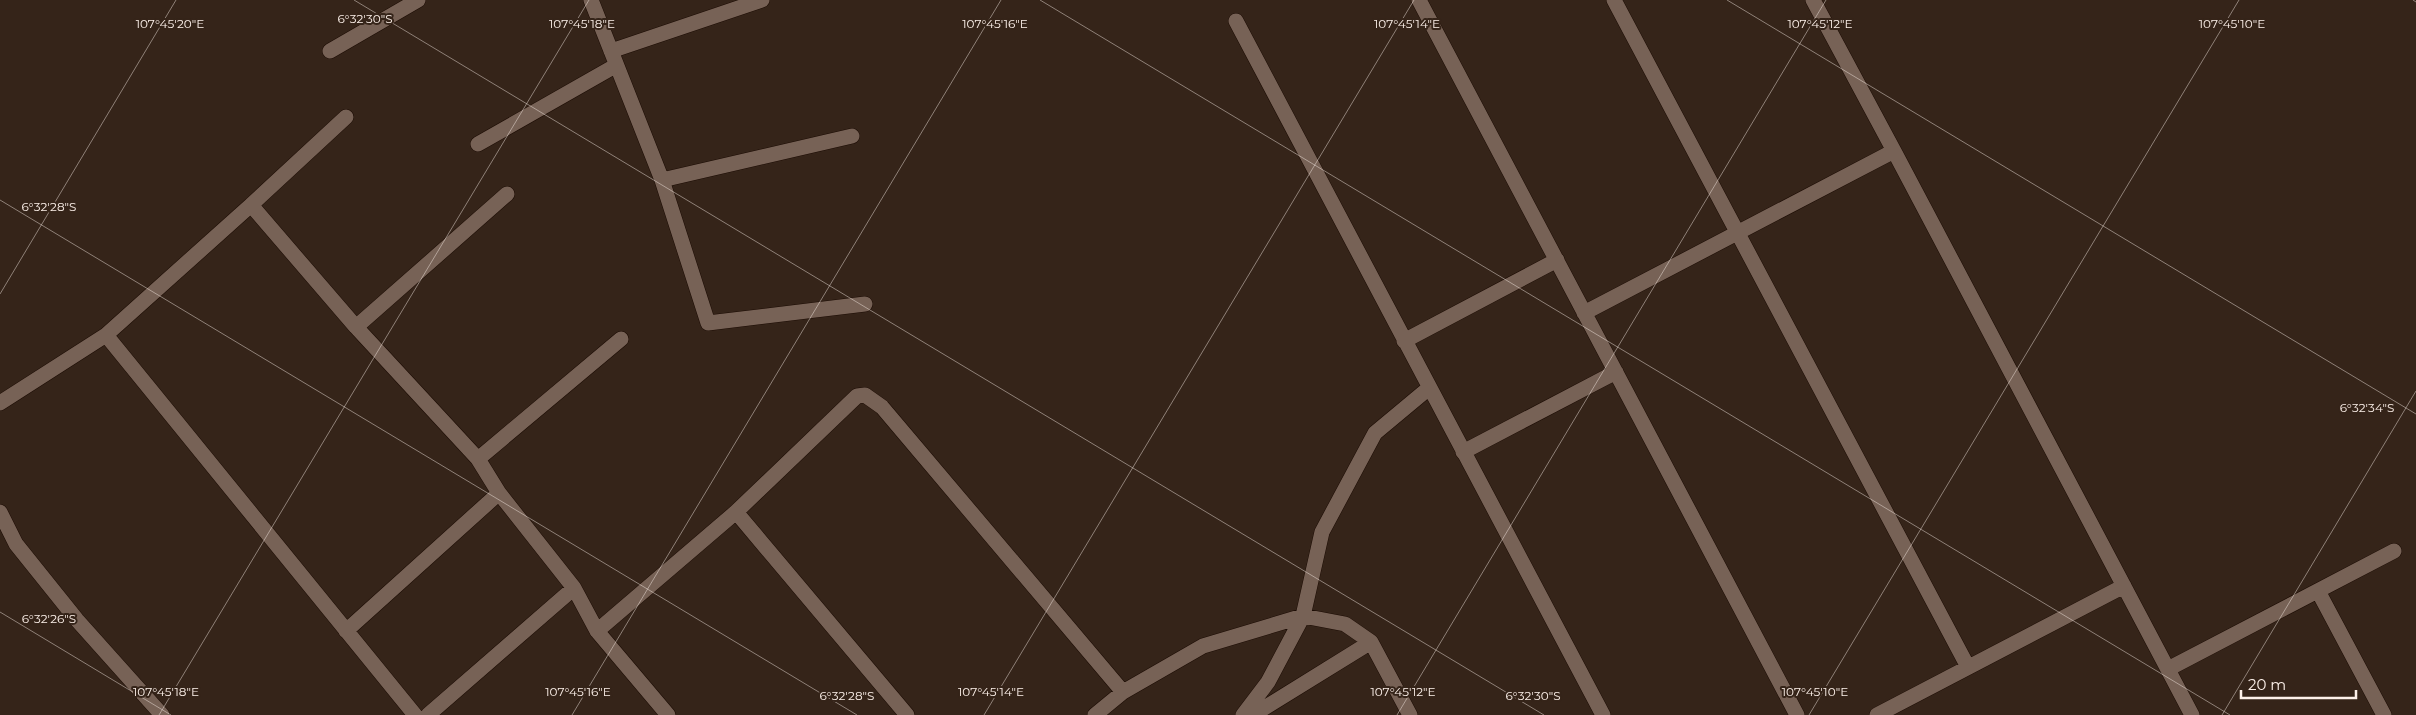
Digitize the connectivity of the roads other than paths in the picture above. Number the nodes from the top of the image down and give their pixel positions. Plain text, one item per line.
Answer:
1 (418, 0) edge
2 (590, 0) edge
3 (762, 0) edge
4 (1419, 0) edge
5 (1614, 0) edge
6 (1813, 0) edge
7 (1236, 21) dead end
8 (330, 51) dead end
9 (613, 59) junction
10 (346, 117) dead end
11 (852, 136) dead end
12 (478, 144) dead end
13 (1894, 152) junction
14 (662, 180) junction
15 (506, 194) dead end
16 (251, 205) junction
17 (1738, 233) junction
18 (1557, 260) junction
19 (865, 304) dead end
20 (1584, 313) junction
21 (356, 327) junction
22 (106, 335) junction
23 (621, 339) dead end
24 (1404, 341) junction
25 (1616, 372) junction
26 (1430, 388) junction
27 (0, 403) edge
28 (1463, 452) junction
29 (478, 459) junction
30 (499, 492) junction
31 (0, 512) edge
32 (736, 512) junction
33 (2394, 551) dead end
34 (2124, 586) junction
35 (574, 588) junction
36 (2318, 590) junction
37 (1303, 616) junction
38 (597, 630) junction
39 (346, 631) junction
40 (1371, 642) junction
41 (1968, 667) junction
42 (2168, 669) junction
43 (1123, 692) junction
44 (162, 715) edge
45 (415, 715) edge
46 (428, 715) edge
47 (668, 715) edge
48 (907, 715) edge
49 (1095, 715) edge
50 (1243, 715) edge
51 (1253, 715) edge
52 (1410, 715) edge
53 (1603, 715) edge
54 (1797, 715) edge
55 (1876, 715) edge
56 (2192, 715) edge
57 (2384, 715) edge

1 - 8 street
2 - 9 street
3 - 9 street
4 - 18 street
5 - 17 street
6 - 13 street
7 - 24 street
9 - 12 street
9 - 14 street
10 - 16 street
11 - 14 street
13 - 17 street
13 - 34 street
14 - 19 street
15 - 21 street
16 - 21 street
16 - 22 street
17 - 20 street
17 - 41 street
18 - 20 street
18 - 24 street
20 - 25 street
21 - 29 street
22 - 27 street
22 - 39 street
23 - 29 street
24 - 26 street
25 - 28 street
25 - 54 street
26 - 28 street
26 - 37 street
28 - 53 street
29 - 30 street
30 - 35 street
30 - 39 street
31 - 44 street
32 - 38 street
32 - 43 street
32 - 48 street
33 - 36 street
34 - 41 street
34 - 42 street
35 - 38 street
35 - 46 street
36 - 42 street
36 - 57 street
37 - 40 street
37 - 43 street
37 - 50 street
38 - 47 street
39 - 45 street
40 - 51 street
40 - 52 street
41 - 55 street
42 - 56 street
43 - 49 street

